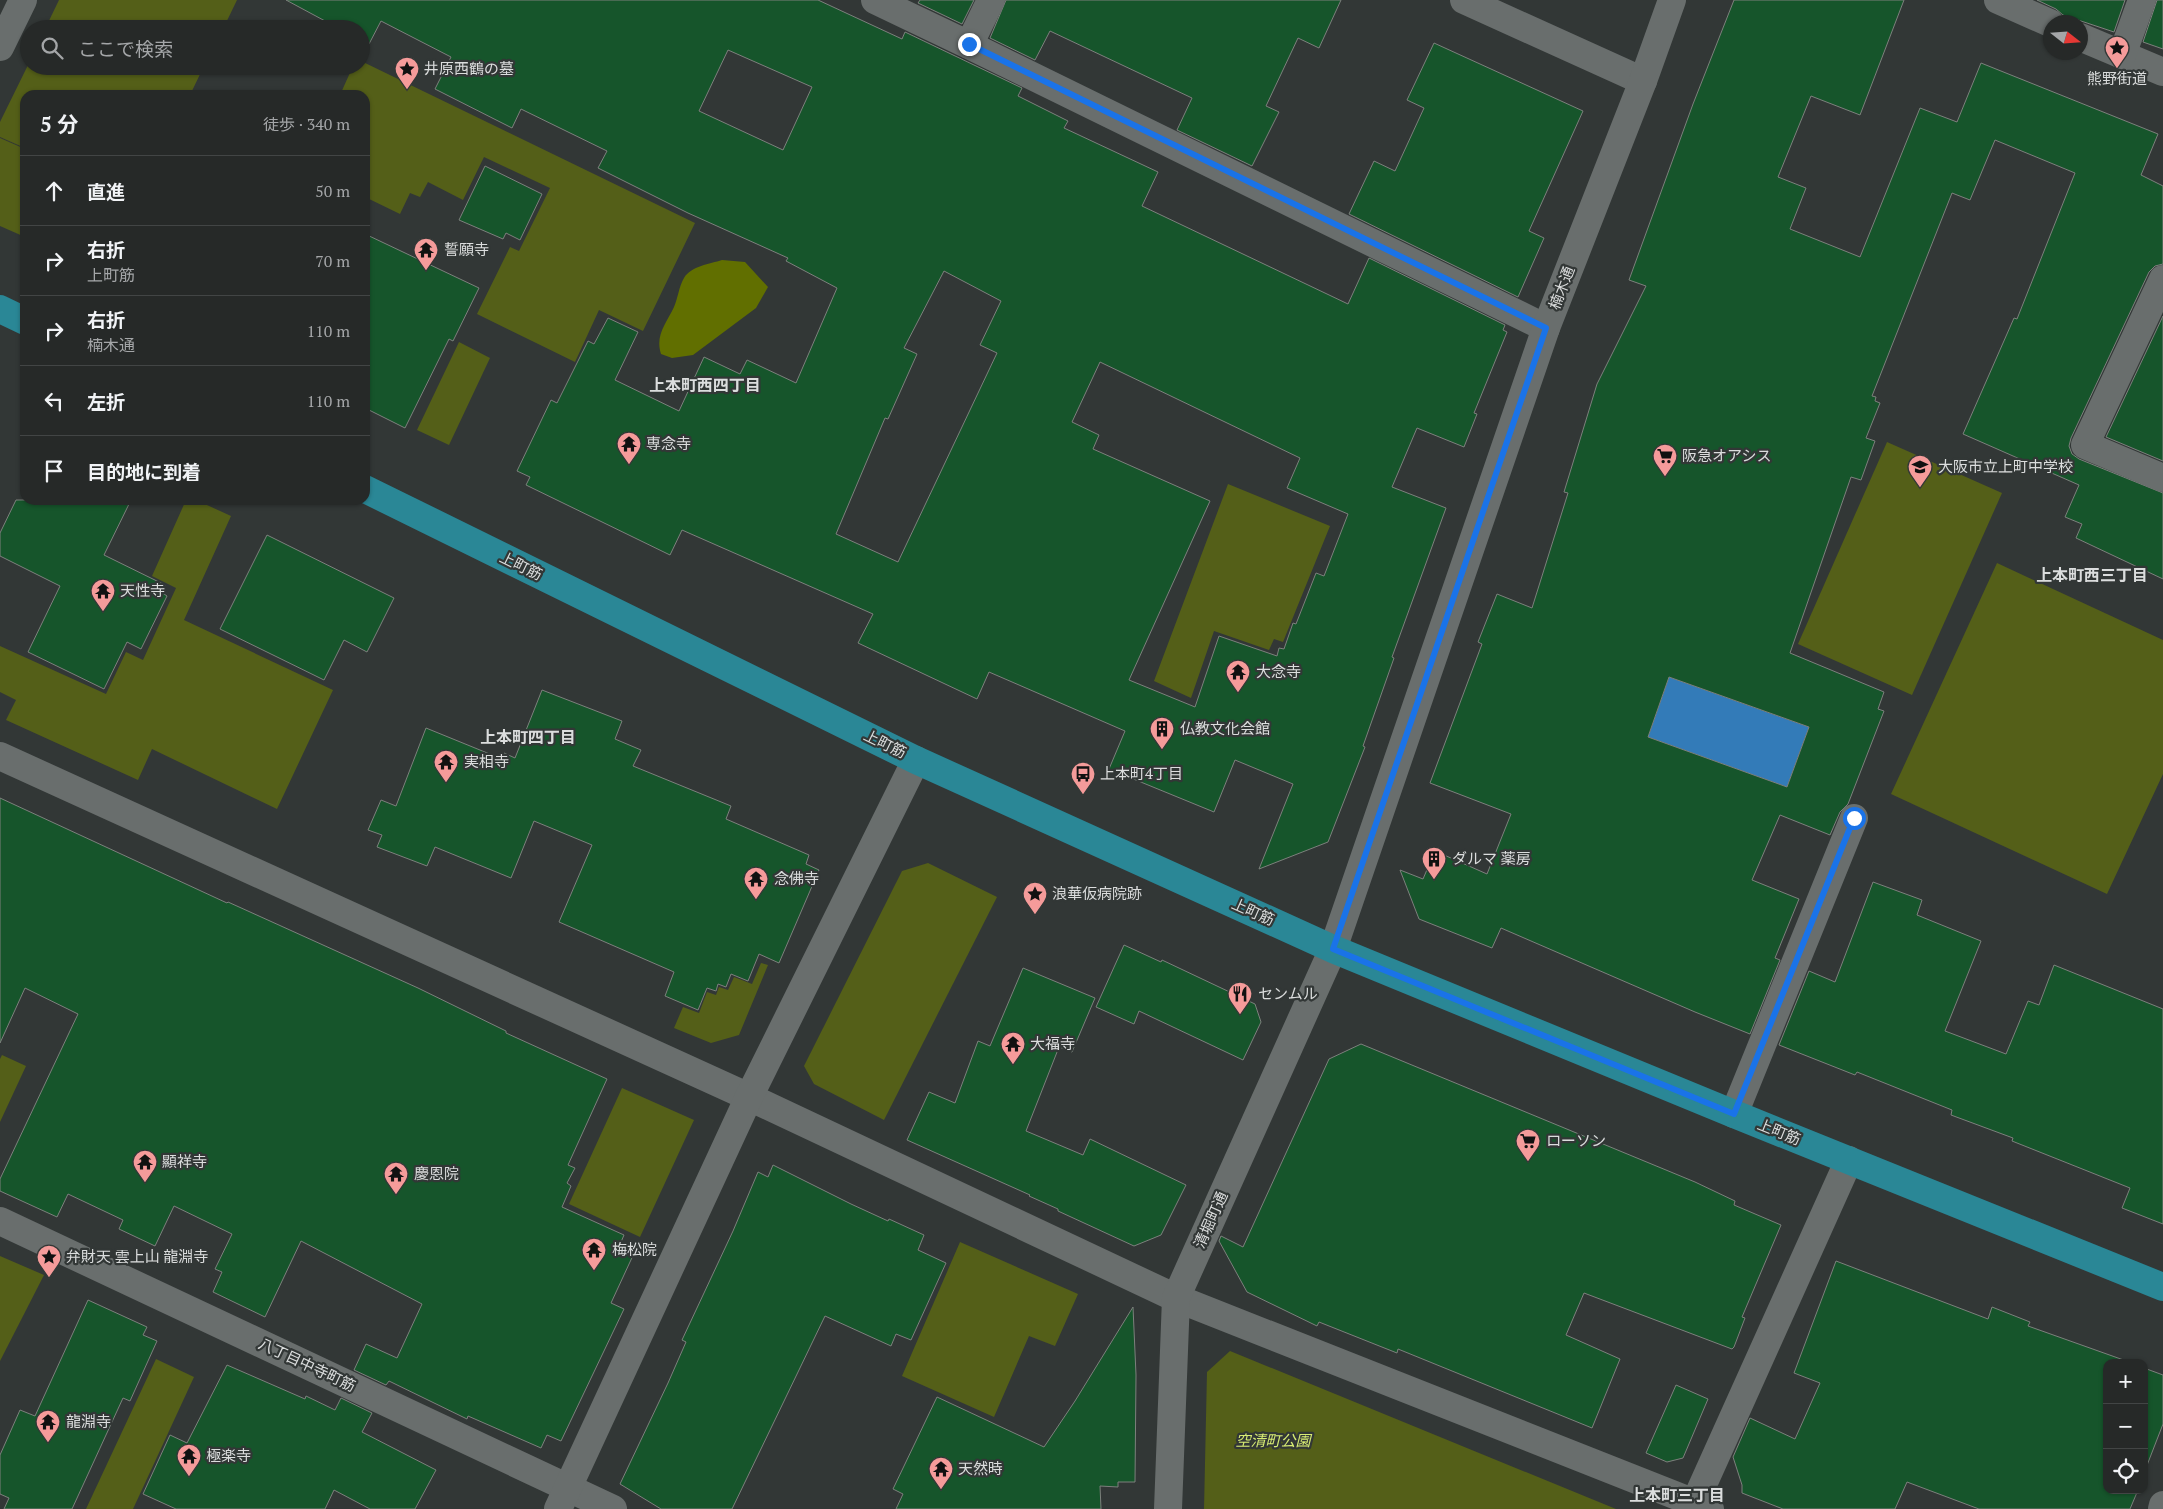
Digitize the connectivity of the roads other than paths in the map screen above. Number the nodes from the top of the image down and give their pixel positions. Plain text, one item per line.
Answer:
1 (23, 0) edge
2 (875, 0) edge
3 (991, 0) edge
4 (1464, 0) edge
5 (1672, 0) edge
6 (1998, 0) edge
7 (2142, 0) edge
8 (2043, 21) edge
9 (2088, 40) edge
10 (969, 44) junction
11 (0, 46) edge
12 (2122, 55) junction
13 (2163, 72) edge
14 (1643, 80) junction
15 (2163, 279) edge
16 (0, 309) edge
17 (20, 319) edge
18 (1546, 328) junction
19 (2163, 478) edge
20 (370, 491) edge
21 (0, 756) edge
22 (916, 760) junction
23 (1854, 818) dead end
24 (1333, 949) junction
25 (749, 1097) junction
26 (1734, 1114) junction
27 (1849, 1160) junction
28 (0, 1221) edge
29 (2163, 1287) edge
30 (1176, 1298) junction
31 (563, 1498) edge
32 (2163, 1506) edge
33 (1699, 1507) edge
34 (613, 1509) edge
35 (1168, 1509) edge
36 (2162, 1509) edge

1 - 11 street
2 - 10 street
3 - 10 street
4 - 14 street
5 - 14 street, 楠木通
6 - 8 street
7 - 12 street
9 - 12 street
10 - 18 street
12 - 13 street
14 - 18 street, 楠木通
15 - 19 street
16 - 17 main road
18 - 24 street, 楠木通
20 - 22 main road, 上町筋
21 - 25 street
22 - 24 main road, 上町筋
22 - 25 street
23 - 26 street
24 - 26 main road, 上町筋
24 - 30 street, 清堀町通
25 - 30 street
25 - 31 street
26 - 27 main road, 上町筋
27 - 29 main road, 上町筋
27 - 33 street
28 - 31 street, 八丁目中寺町筋
30 - 33 street
30 - 35 street, 清堀町通
31 - 34 street, 八丁目中寺町筋
32 - 36 street

